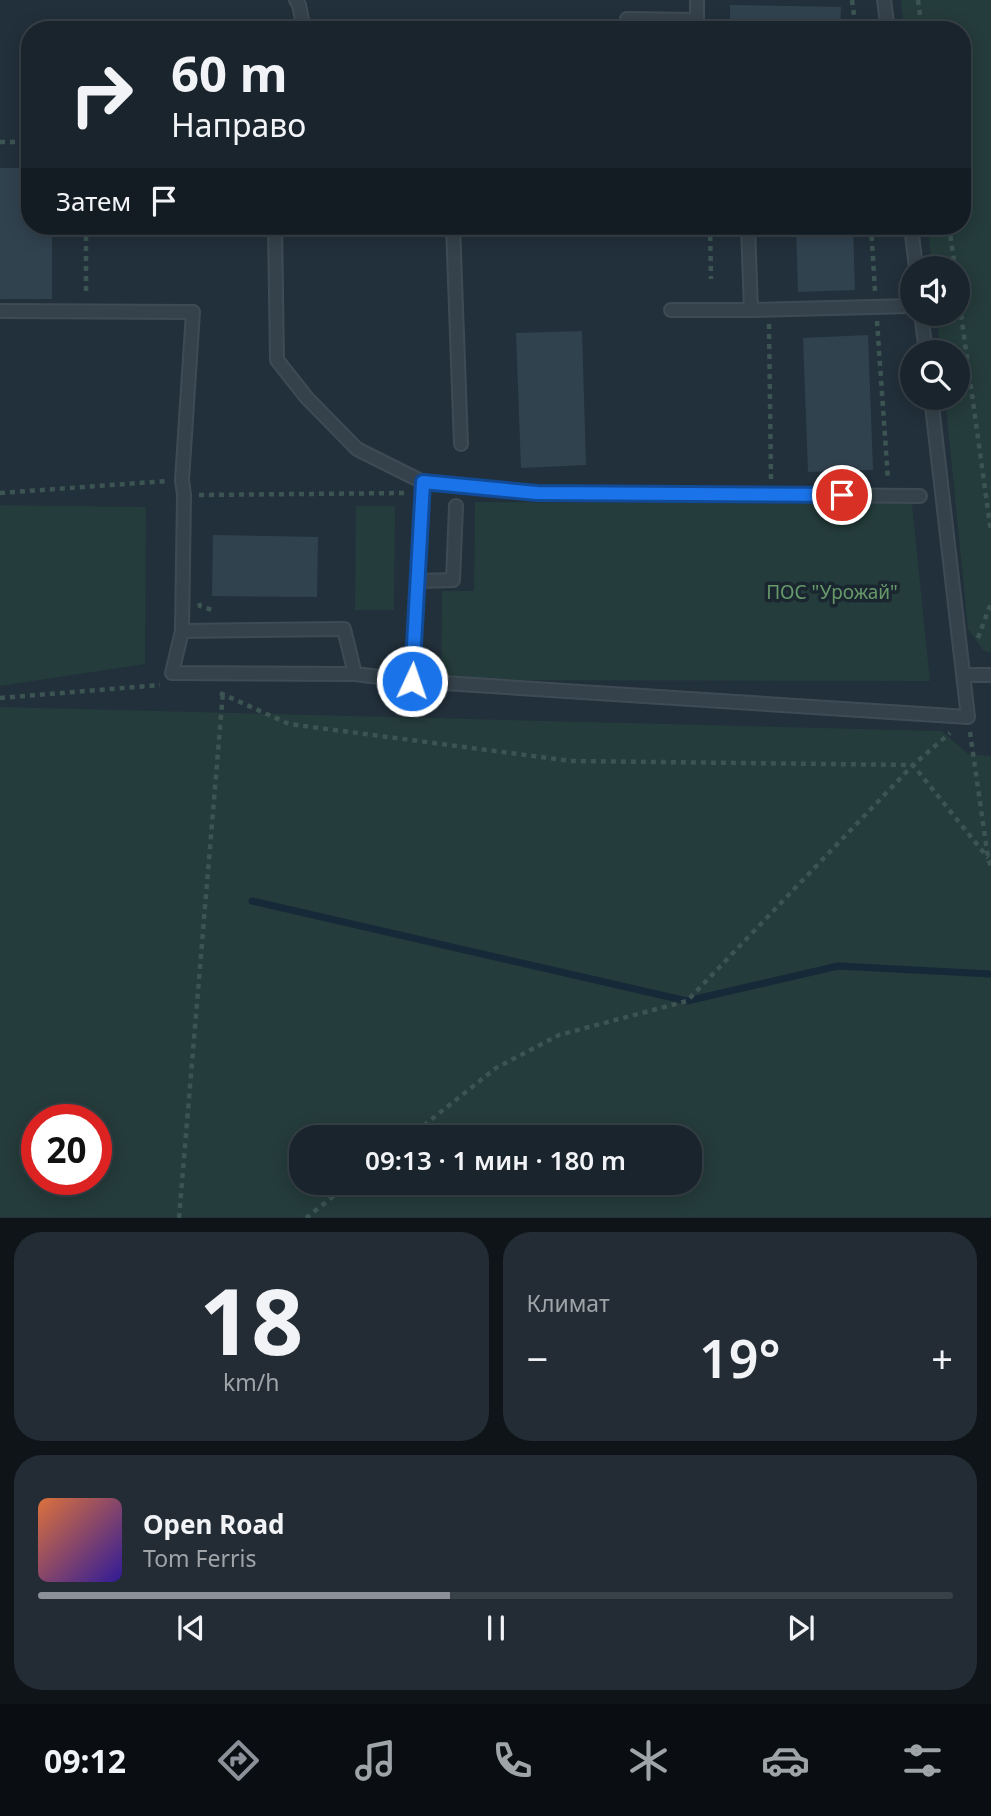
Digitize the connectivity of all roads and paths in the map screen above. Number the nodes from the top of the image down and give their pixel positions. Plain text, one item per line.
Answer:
1 (296, 0) edge
2 (697, 0) edge
3 (852, 0) edge
4 (884, 0) edge
5 (918, 0) edge
6 (627, 19) dead end
7 (302, 21) edge
8 (855, 21) edge
9 (887, 21) edge
10 (921, 21) edge
11 (0, 142) edge
12 (21, 142) edge
13 (86, 235) edge
14 (275, 235) edge
15 (453, 235) edge
16 (710, 235) edge
17 (748, 235) edge
18 (872, 235) edge
19 (912, 235) edge
20 (950, 235) edge
21 (915, 256) edge
22 (953, 256) edge
23 (711, 279) dead end
24 (900, 306) edge
25 (876, 307) junction
26 (671, 310) dead end
27 (751, 310) junction
28 (769, 310) junction
29 (0, 311) edge
30 (86, 312) junction
31 (963, 326) edge
32 (933, 410) edge
33 (461, 444) dead end
34 (182, 480) junction
35 (422, 487) junction
36 (0, 493) edge
37 (184, 495) junction
38 (771, 495) junction
39 (889, 496) junction
40 (920, 496) dead end
41 (456, 506) dead end
42 (991, 533) edge
43 (418, 581) junction
44 (194, 594) dead end
45 (225, 611) dead end
46 (182, 631) junction
47 (355, 674) junction
48 (964, 675) junction
49 (991, 675) edge
50 (412, 681) junction
51 (162, 685) dead end
52 (210, 691) dead end
53 (222, 693) junction
54 (0, 700) edge
55 (968, 717) junction
56 (914, 765) junction
57 (990, 858) edge
58 (991, 867) edge
59 (424, 1125) edge
60 (334, 1195) edge
61 (178, 1217) edge
62 (306, 1217) edge

1 - 7 lane
2 - 6 lane
3 - 8 path
4 - 9 lane
5 - 10 path
11 - 12 path
13 - 30 path
14 - 35 lane
15 - 33 lane
16 - 23 path
17 - 27 lane
18 - 25 path
19 - 21 lane
20 - 22 path
24 - 25 lane
25 - 28 lane
25 - 39 path
26 - 27 lane
27 - 28 lane
28 - 38 path
29 - 30 lane
30 - 34 lane
31 - 42 path
32 - 48 lane
34 - 36 path
34 - 37 lane
35 - 37 path
35 - 38 lane
35 - 43 lane
37 - 46 lane
38 - 39 lane
39 - 40 lane
41 - 43 lane
43 - 50 lane
44 - 45 path
46 - 47 lane
46 - 47 lane
47 - 50 lane
48 - 49 lane
48 - 55 lane
50 - 55 lane
51 - 54 path
52 - 53 path
53 - 56 path
53 - 61 path
55 - 56 path
55 - 57 path
56 - 57 path
56 - 59 path
57 - 58 path
60 - 62 path

